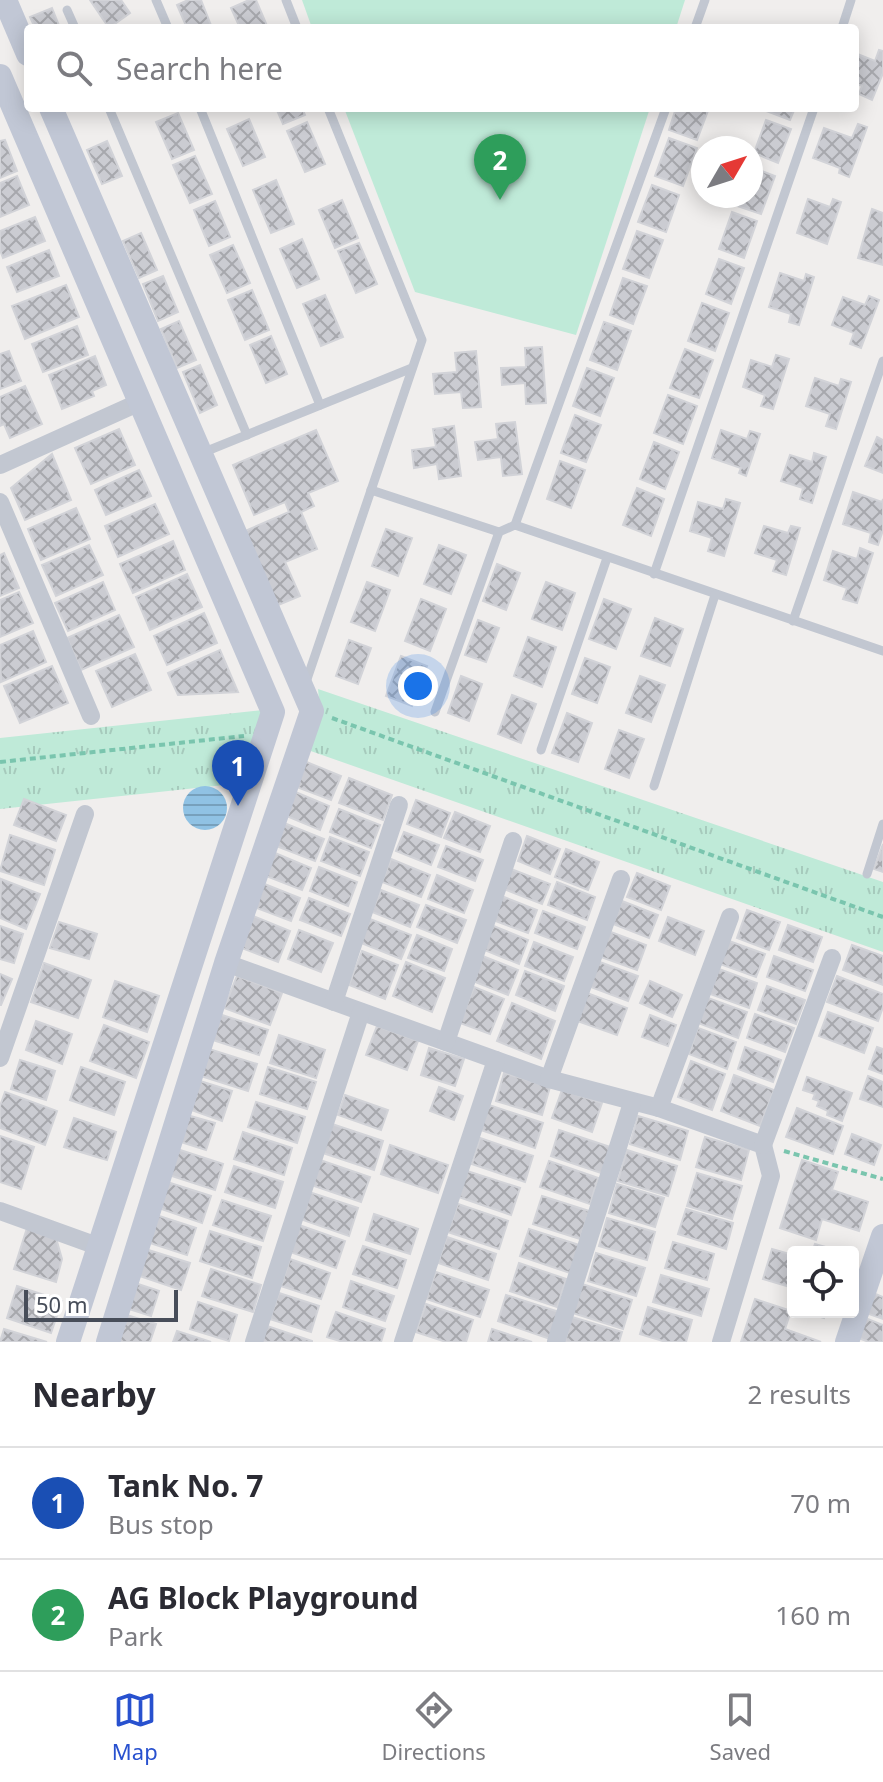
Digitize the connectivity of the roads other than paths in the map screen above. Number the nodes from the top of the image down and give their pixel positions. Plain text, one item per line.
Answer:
1 (5, 0) edge
2 (156, 0) edge
3 (286, 0) edge
4 (705, 0) edge
5 (851, 0) edge
6 (67, 10) dead end
7 (73, 24) edge
8 (166, 24) edge
9 (295, 24) edge
10 (696, 24) edge
11 (843, 24) edge
12 (24, 45) edge
13 (0, 76) edge
14 (53, 112) edge
15 (111, 112) edge
16 (202, 112) edge
17 (330, 112) edge
18 (665, 112) edge
19 (813, 112) edge
20 (883, 361) edge
21 (412, 368) junction
22 (140, 402) junction
23 (320, 405) junction
24 (247, 435) junction
25 (199, 455) junction
26 (0, 465) edge
27 (371, 490) junction
28 (0, 502) edge
29 (515, 525) junction
30 (499, 532) junction
31 (607, 558) junction
32 (244, 559) junction
33 (213, 571) junction
34 (654, 574) junction
35 (715, 595) junction
36 (793, 621) junction
37 (883, 651) edge
38 (307, 701) junction
39 (435, 712) dead end
40 (91, 716) dead end
41 (541, 750) dead end
42 (654, 786) dead end
43 (399, 805) dead end
44 (85, 814) dead end
45 (883, 824) edge
46 (513, 841) dead end
47 (867, 874) dead end
48 (621, 879) dead end
49 (730, 917) dead end
50 (832, 958) dead end
51 (226, 963) junction
52 (334, 1002) junction
53 (361, 1012) junction
54 (446, 1042) junction
55 (0, 1058) edge
56 (496, 1060) junction
57 (549, 1079) junction
58 (632, 1103) junction
59 (659, 1108) junction
60 (132, 1145) junction
61 (763, 1145) junction
62 (165, 1156) junction
63 (0, 1211) edge
64 (883, 1236) edge
65 (100, 1247) junction
66 (68, 1342) edge
67 (108, 1342) edge
68 (254, 1342) edge
69 (403, 1342) edge
70 (556, 1342) edge
71 (721, 1342) edge
72 (847, 1342) edge

1 - 12 main road
2 - 8 lane
3 - 9 lane
4 - 10 lane
5 - 11 lane
6 - 7 lane
13 - 22 main road
14 - 25 main road
15 - 24 lane
16 - 23 lane
17 - 21 lane
18 - 29 lane
19 - 34 lane
20 - 36 lane
21 - 23 lane
21 - 27 lane
22 - 26 street
22 - 33 main road
23 - 24 lane
24 - 25 lane
25 - 32 main road
27 - 30 lane
27 - 38 lane
28 - 40 street
29 - 30 lane
29 - 31 lane
30 - 39 lane
31 - 34 lane
31 - 41 lane
32 - 33 main road
32 - 38 main road
33 - 60 main road
34 - 35 lane
35 - 36 lane
35 - 42 lane
36 - 37 lane
38 - 51 main road
43 - 52 street
44 - 55 street
45 - 47 lane
46 - 54 street
48 - 57 street
49 - 59 street
50 - 61 street
51 - 52 street
51 - 62 main road
52 - 53 street
53 - 54 street
53 - 68 street
54 - 56 street
56 - 57 street
56 - 69 street
57 - 58 street
58 - 59 street
58 - 70 street
59 - 61 street
60 - 62 main road
60 - 65 main road
61 - 71 street
62 - 67 main road
63 - 65 street
64 - 72 main road
65 - 66 main road

